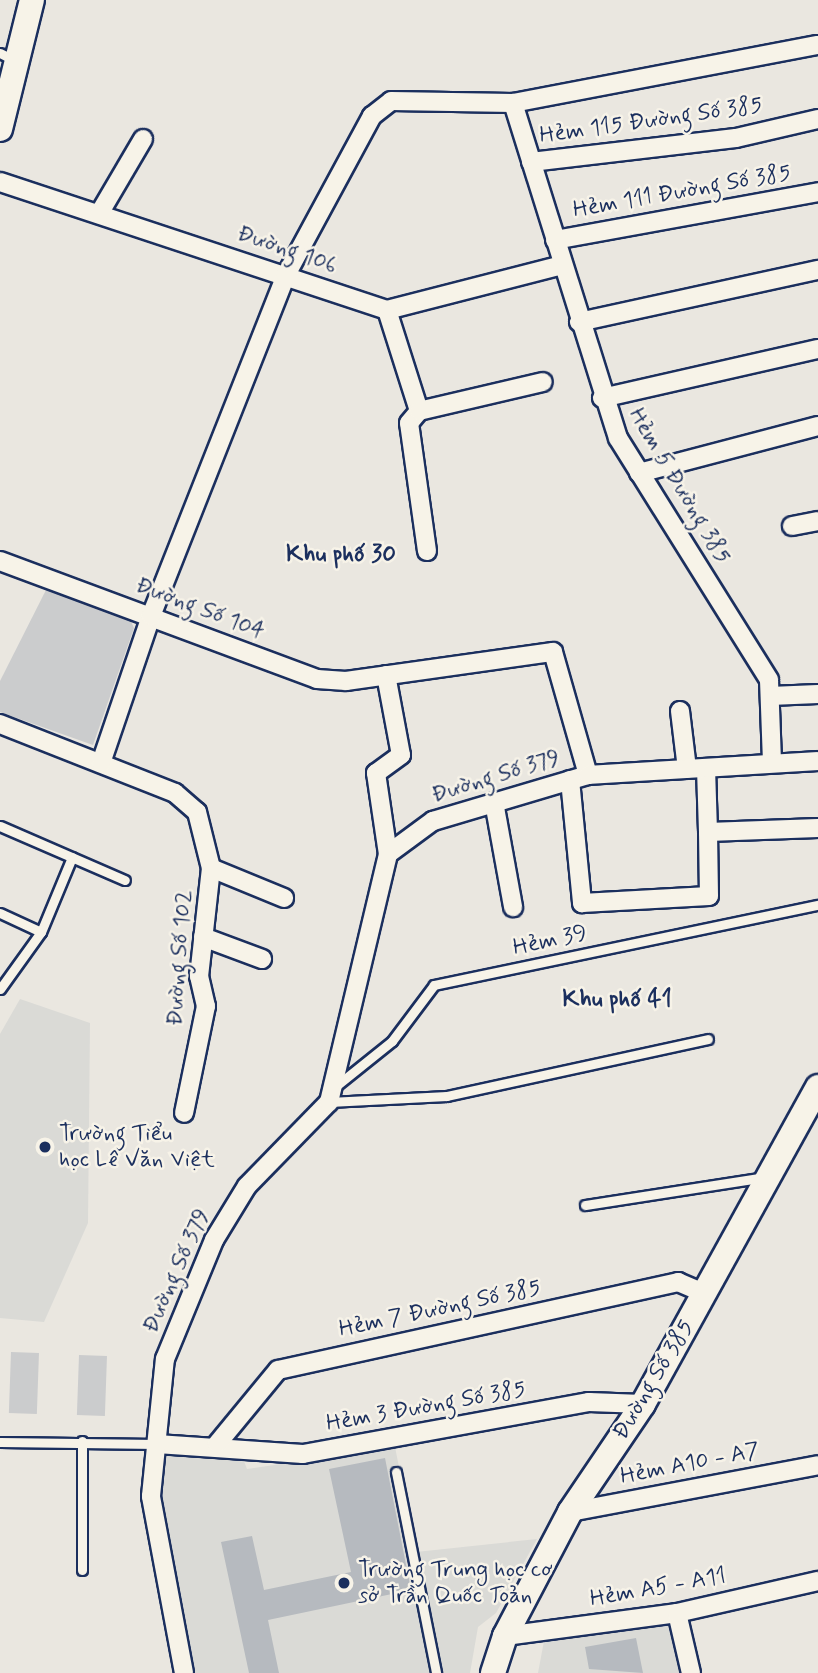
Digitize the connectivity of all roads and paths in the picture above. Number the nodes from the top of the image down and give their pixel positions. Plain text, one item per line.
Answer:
1 (32, 0) edge
2 (818, 44) edge
3 (9, 57) edge
4 (5, 95) edge
5 (513, 103) junction
6 (818, 119) edge
7 (0, 129) edge
8 (143, 139) dead end
9 (531, 162) junction
10 (0, 182) edge
11 (818, 192) edge
12 (99, 214) junction
13 (555, 240) junction
14 (562, 265) junction
15 (818, 270) edge
16 (285, 275) junction
17 (387, 310) junction
18 (579, 322) junction
19 (818, 349) edge
20 (543, 382) dead end
21 (602, 398) junction
22 (419, 411) junction
23 (818, 426) edge
24 (639, 473) junction
25 (818, 521) edge
26 (792, 526) dead end
27 (427, 551) dead end
28 (0, 561) edge
29 (151, 616) junction
30 (386, 675) junction
31 (818, 694) edge
32 (769, 696) junction
33 (680, 711) dead end
34 (0, 724) edge
35 (818, 761) edge
36 (101, 763) junction
37 (772, 764) junction
38 (705, 768) junction
39 (687, 769) junction
40 (588, 775) junction
41 (570, 780) junction
42 (494, 802) junction
43 (0, 827) edge
44 (818, 828) edge
45 (708, 832) junction
46 (388, 853) junction
47 (72, 857) junction
48 (211, 868) junction
49 (125, 880) dead end
50 (284, 898) dead end
51 (818, 905) edge
52 (513, 907) dead end
53 (0, 913) edge
54 (41, 932) junction
55 (203, 937) junction
56 (262, 960) dead end
57 (0, 989) edge
58 (708, 1039) dead end
59 (818, 1087) edge
60 (331, 1095) junction
61 (184, 1114) dead end
62 (768, 1177) junction
63 (585, 1205) dead end
64 (704, 1293) junction
65 (643, 1404) junction
66 (82, 1441) junction
67 (0, 1442) edge
68 (157, 1444) junction
69 (217, 1444) junction
70 (818, 1465) edge
71 (396, 1472) dead end
72 (570, 1512) junction
73 (82, 1570) dead end
74 (818, 1581) edge
75 (677, 1613) junction
76 (505, 1636) junction
77 (184, 1673) edge
78 (436, 1673) edge
79 (492, 1673) edge
80 (691, 1673) edge

1 - 3 street
2 - 5 street
3 - 4 street
4 - 7 street
5 - 9 street, Hẻm 5 Đường 385
5 - 16 street
6 - 9 street, Hẻm 115 Đường Số 385
8 - 12 street
9 - 13 street, Hẻm 5 Đường 385
10 - 12 street, Đường 106
11 - 13 street, Hẻm 111 Đường Số 385
12 - 16 street, Đường 106
13 - 14 street, Hẻm 5 Đường 385
14 - 17 street
14 - 18 street, Hẻm 5 Đường 385
15 - 18 street
16 - 17 street, Đường 106
16 - 29 street
17 - 22 street
18 - 21 street, Hẻm 5 Đường 385
19 - 21 street
20 - 22 street
21 - 24 street, Hẻm 5 Đường 385
22 - 27 street
23 - 24 street
24 - 32 street, Hẻm 5 Đường 385
25 - 26 street
28 - 29 street, Đường Số 104
29 - 30 street, Đường Số 104
29 - 36 street
30 - 40 street, Đường Số 379
30 - 46 street
31 - 32 street
32 - 37 street, Hẻm 5 Đường 385
33 - 39 street
34 - 36 street, Đường Số 102
35 - 37 street, Đường Số 379
36 - 48 street, Đường Số 102
37 - 38 street, Đường Số 379
38 - 39 street, Đường Số 379
38 - 45 street
39 - 40 street, Đường Số 379
40 - 41 street, Đường Số 379
41 - 42 street, Đường Số 379
41 - 45 street
42 - 46 street, Đường Số 379
42 - 52 street
43 - 47 lane
44 - 45 street
46 - 60 street
47 - 49 lane
47 - 54 lane
48 - 50 street
48 - 55 street, Đường Số 102
51 - 60 lane, Hẻm 39
53 - 54 lane
54 - 57 lane
55 - 56 street
55 - 61 street, Đường Số 102
58 - 60 lane
59 - 62 street, Đường Số 385
60 - 68 street, Đường Số 379
62 - 63 lane
62 - 64 street, Đường Số 385
64 - 65 street, Đường Số 385
64 - 69 street, Hẻm 7 Đường Số 385
65 - 69 street, Hẻm 3 Đường Số 385
65 - 72 street, Đường Số 385
66 - 67 lane
66 - 68 lane
66 - 73 lane
68 - 69 street, Hẻm 3 Đường Số 385
68 - 77 street, Đường Số 379
70 - 72 street, Hẻm A10 - A7
71 - 78 lane
72 - 76 street, Đường Số 385
74 - 75 street, Hẻm A5 - A11
75 - 76 street, Hẻm A5 - A11
75 - 80 street
76 - 79 street, Đường Số 385

